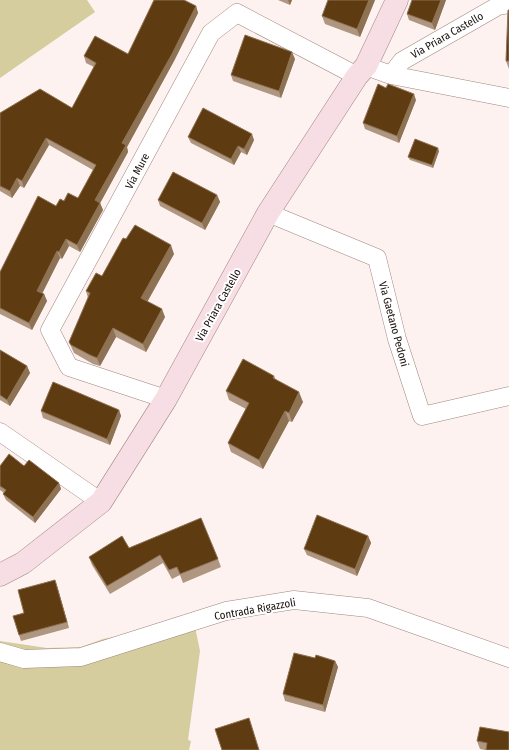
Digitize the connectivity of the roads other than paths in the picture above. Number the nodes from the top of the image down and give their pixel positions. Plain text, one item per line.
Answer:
1 (397, 0) edge
2 (509, 4) edge
3 (362, 71) junction
4 (391, 75) junction
5 (509, 98) edge
6 (268, 214) junction
7 (509, 396) edge
8 (166, 399) junction
9 (0, 432) edge
10 (101, 502) junction
11 (0, 575) edge
12 (0, 652) edge
13 (509, 658) edge

1 - 3 street, Via Priara Castello
2 - 4 street, Via Priara Castello
3 - 4 street
3 - 6 street, Via Priara Castello
3 - 8 street, Via Mure
4 - 5 street
6 - 7 street, Via Gaetano Pedoni
6 - 8 street, Via Priara Castello
8 - 10 street, Via Priara Castello
9 - 10 street
10 - 11 street, Via Priara Castello
12 - 13 street, Contrada Rigazzoli

